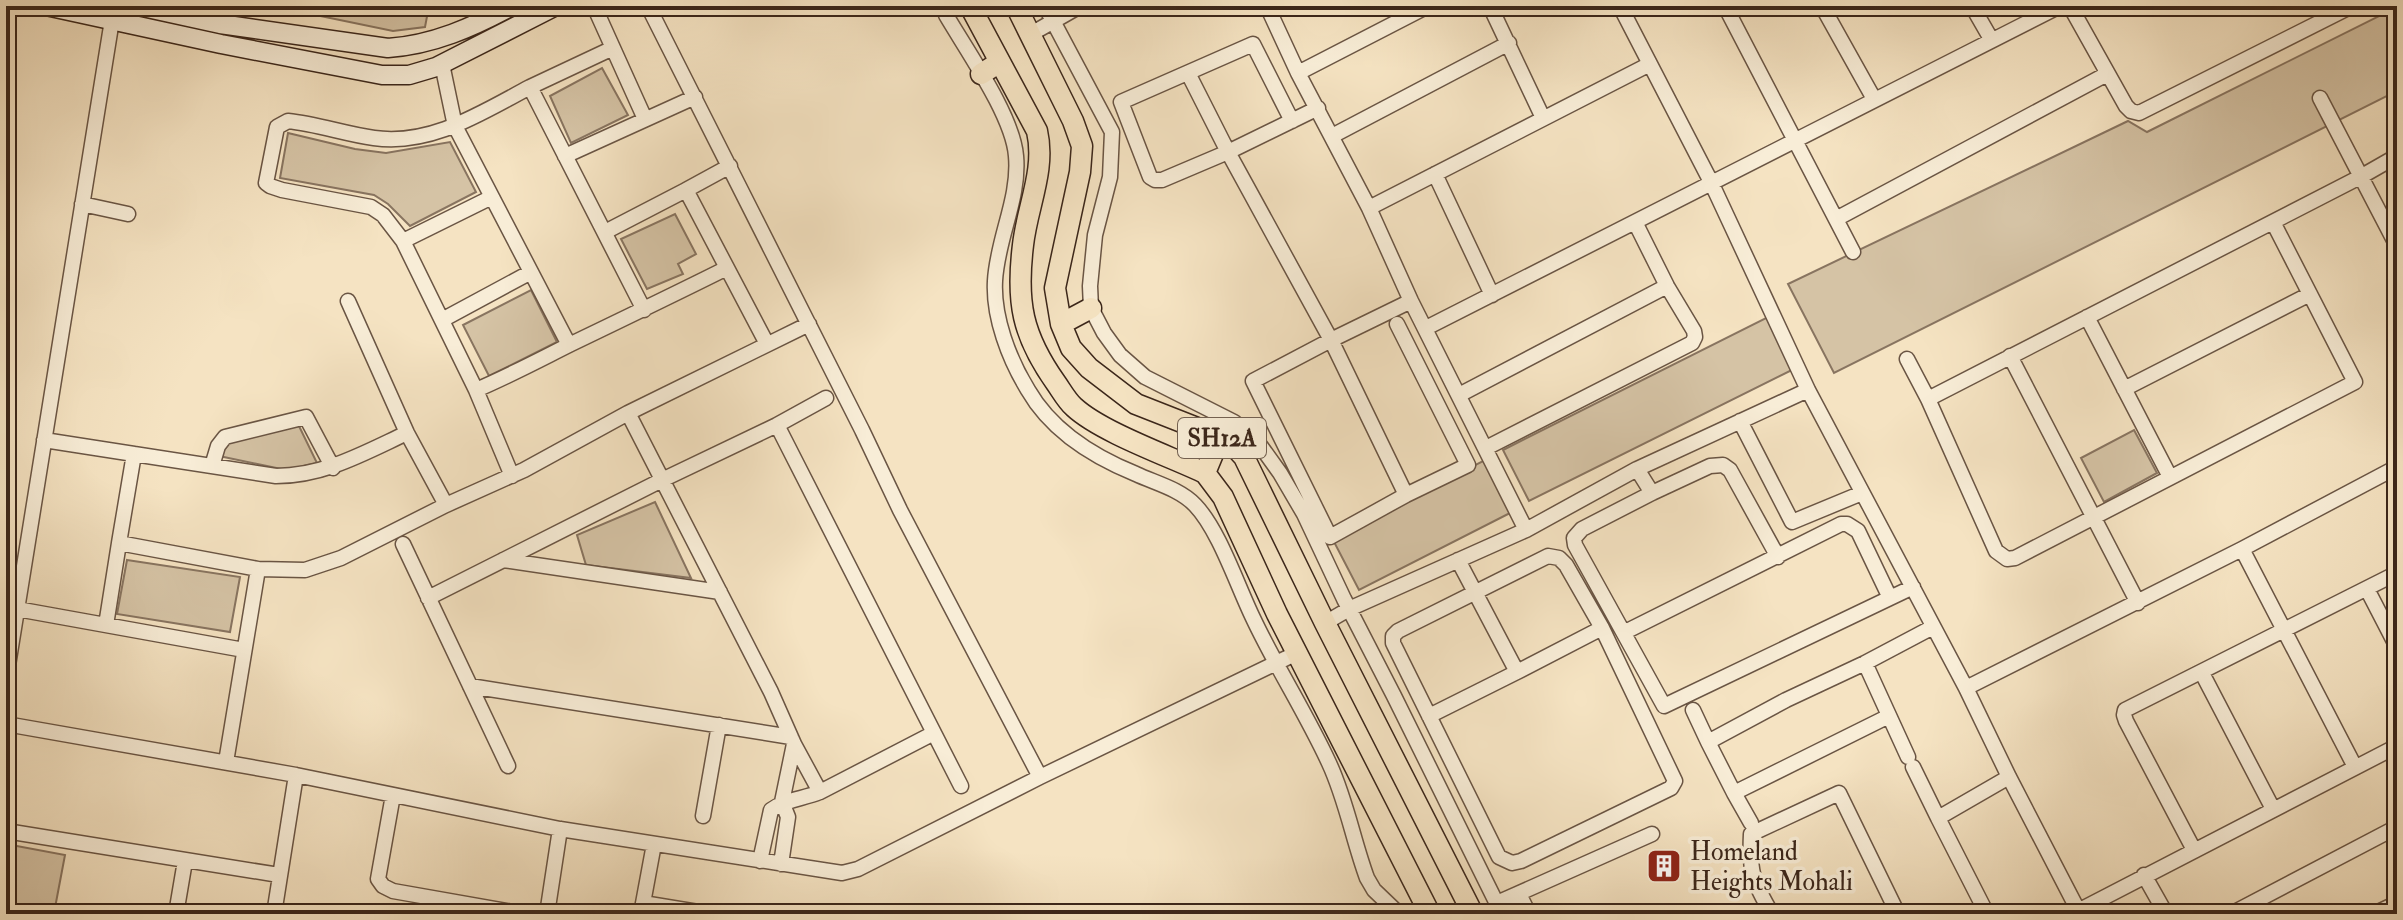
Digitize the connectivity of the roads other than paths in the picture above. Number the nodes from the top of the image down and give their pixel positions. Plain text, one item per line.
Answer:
1 (46, 6) edge
2 (138, 6) edge
3 (512, 6) edge
4 (556, 6) edge
5 (594, 6) edge
6 (648, 6) edge
7 (946, 6) edge
8 (970, 6) edge
9 (1016, 6) edge
10 (1045, 6) edge
11 (1080, 6) edge
12 (1267, 6) edge
13 (1428, 6) edge
14 (1490, 6) edge
15 (1620, 6) edge
16 (1725, 6) edge
17 (1822, 6) edge
18 (1972, 6) edge
19 (2060, 6) edge
20 (2070, 6) edge
21 (2352, 6) edge
22 (112, 20) junction
23 (1054, 21) junction
24 (1031, 34) junction
25 (1991, 39) junction
26 (1509, 43) junction
27 (613, 48) junction
28 (1000, 62) junction
29 (442, 64) junction
30 (1650, 64) junction
31 (1188, 73) junction
32 (1298, 73) junction
33 (981, 74) junction
34 (2107, 74) junction
35 (530, 87) junction
36 (695, 97) junction
37 (2320, 98) dead end
38 (1874, 99) junction
39 (1318, 108) junction
40 (1543, 118) junction
41 (645, 119) junction
42 (1292, 121) junction
43 (455, 126) junction
44 (1332, 136) junction
45 (1795, 140) junction
46 (1228, 152) junction
47 (565, 156) junction
48 (2397, 156) edge
49 (730, 166) junction
50 (1435, 174) junction
51 (2362, 176) junction
52 (1711, 182) junction
53 (686, 190) junction
54 (492, 197) junction
55 (82, 204) junction
56 (1369, 208) junction
57 (128, 214) dead end
58 (1836, 219) junction
59 (1635, 222) junction
60 (2273, 222) junction
61 (605, 232) junction
62 (403, 241) junction
63 (2397, 246) edge
64 (1853, 252) dead end
65 (727, 268) junction
66 (531, 272) junction
67 (1667, 286) junction
68 (2310, 294) junction
69 (1492, 295) junction
70 (348, 301) dead end
71 (1411, 301) junction
72 (1091, 308) junction
73 (644, 310) junction
74 (2087, 317) junction
75 (442, 320) junction
76 (809, 324) junction
77 (1061, 324) junction
78 (1397, 324) dead end
79 (1426, 328) junction
80 (1331, 340) junction
81 (767, 344) junction
82 (569, 345) junction
83 (2010, 356) junction
84 (1907, 359) dead end
85 (2124, 389) junction
86 (476, 390) junction
87 (1808, 390) junction
88 (1459, 395) junction
89 (826, 398) dead end
90 (1928, 399) junction
91 (628, 413) junction
92 (1740, 421) junction
93 (777, 425) junction
94 (407, 433) junction
95 (1220, 437) junction
96 (44, 440) junction
97 (1486, 448) junction
98 (134, 454) junction
99 (212, 466) junction
100 (2397, 467) edge
101 (333, 468) junction
102 (1637, 469) junction
103 (1205, 473) junction
104 (512, 476) junction
105 (2170, 477) junction
106 (662, 480) junction
107 (1652, 493) junction
108 (1862, 493) junction
109 (1406, 495) junction
110 (446, 505) junction
111 (2093, 516) junction
112 (1526, 530) junction
113 (119, 543) junction
114 (403, 544) dead end
115 (2242, 549) junction
116 (1778, 557) junction
117 (503, 560) junction
118 (1458, 560) junction
119 (258, 569) junction
120 (2397, 573) edge
121 (1913, 587) junction
122 (2367, 589) junction
123 (720, 592) junction
124 (1474, 594) junction
125 (428, 598) junction
126 (1890, 598) junction
127 (2138, 603) junction
128 (17, 609) junction
129 (1349, 609) junction
130 (1325, 623) junction
131 (106, 625) junction
132 (1933, 627) junction
133 (1602, 628) junction
134 (2285, 631) junction
135 (1625, 632) junction
136 (2397, 647) edge
137 (244, 650) junction
138 (1299, 652) junction
139 (1277, 662) junction
140 (1865, 663) junction
141 (1517, 672) junction
142 (2202, 673) junction
143 (6, 678) edge
144 (470, 686) junction
145 (1966, 688) junction
146 (1693, 710) dead end
147 (1429, 716) junction
148 (1889, 716) junction
149 (6, 724) edge
150 (719, 725) junction
151 (934, 733) junction
152 (793, 740) junction
153 (1708, 742) junction
154 (2397, 746) edge
155 (226, 762) junction
156 (508, 766) dead end
157 (2355, 767) junction
158 (296, 775) junction
159 (1040, 777) junction
160 (2009, 777) junction
161 (961, 786) dead end
162 (820, 792) junction
163 (1734, 793) junction
164 (393, 795) junction
165 (782, 802) junction
166 (2273, 809) junction
167 (703, 816) dead end
168 (1938, 818) junction
169 (1751, 823) dead end
170 (2397, 827) edge
171 (560, 829) junction
172 (6, 831) edge
173 (1652, 834) dead end
174 (654, 844) junction
175 (2194, 850) junction
176 (185, 861) junction
177 (760, 861) junction
178 (781, 864) junction
179 (279, 875) junction
180 (2144, 875) junction
181 (1519, 894) junction
182 (2397, 903) edge
183 (642, 908) edge
184 (1499, 909) edge
185 (6, 911) edge
186 (2079, 912) edge
187 (1527, 913) edge
188 (23, 914) edge
189 (176, 914) edge
190 (274, 914) edge
191 (524, 914) edge
192 (547, 914) edge
193 (710, 914) edge
194 (1399, 914) edge
195 (1430, 914) edge
196 (1473, 914) edge
197 (1772, 914) edge
198 (1898, 914) edge
199 (1987, 914) edge
200 (2166, 914) edge
201 (2231, 914) edge
202 (2374, 914) edge

1 - 22 main road
2 - 3 main road
4 - 29 main road
5 - 27 street
6 - 36 street
7 - 33 street
8 - 28 main road, SH12A
9 - 24 main road, SH12A
10 - 23 street
11 - 23 street
12 - 32 street
13 - 32 street
14 - 26 street
15 - 30 street
16 - 45 street
17 - 38 street
18 - 25 street
19 - 25 street
20 - 34 street
21 - 34 street
22 - 29 main road
22 - 55 street
23 - 24 street
23 - 72 street
24 - 77 main road, SH12A
25 - 38 street
26 - 40 street
26 - 44 street
27 - 35 street
27 - 41 street
28 - 33 main road
28 - 103 main road, SH12A
29 - 43 street
30 - 40 street
30 - 52 street
31 - 42 street
31 - 46 street
31 - 46 street
32 - 39 street
33 - 139 street
34 - 58 street
35 - 43 street
35 - 47 street
36 - 41 street
36 - 49 street
37 - 51 street
38 - 45 street
39 - 42 street
39 - 44 street
40 - 50 street
41 - 47 street
42 - 46 street
43 - 54 street
43 - 62 street
44 - 56 street
45 - 52 street
45 - 58 street
46 - 80 street
47 - 61 street
48 - 51 street
49 - 53 street
49 - 76 street
50 - 56 street
50 - 69 street
51 - 60 street
51 - 63 street
52 - 59 street
52 - 87 street
53 - 61 street
53 - 65 street
54 - 62 street
54 - 66 street
55 - 57 street
55 - 96 street
56 - 71 street
58 - 64 street
59 - 67 street
59 - 69 street
60 - 68 street
60 - 74 street
61 - 73 street
62 - 75 street
65 - 73 street
65 - 81 street
66 - 75 street
66 - 82 street
67 - 88 street
67 - 97 street
68 - 85 street
68 - 105 street
69 - 79 street
70 - 94 street
71 - 79 street
71 - 80 street
72 - 77 main road
72 - 129 street
73 - 82 street
74 - 83 street
74 - 85 street
75 - 86 street
76 - 81 street
76 - 159 street
77 - 95 main road, SH12A
78 - 109 street
79 - 88 street
80 - 109 street
80 - 109 street
81 - 91 street
82 - 86 street
83 - 90 street
83 - 111 street
84 - 90 street
85 - 105 street
86 - 104 street
87 - 92 street
87 - 108 street
88 - 97 street
89 - 93 street
90 - 111 street
91 - 104 street
91 - 106 street
92 - 102 street
92 - 108 street
93 - 106 street
93 - 151 street
94 - 101 street
94 - 110 street
95 - 103 main road
95 - 130 main road, SH12A
96 - 98 street
96 - 128 street
97 - 112 street
98 - 99 street
98 - 113 street
99 - 101 street
99 - 101 street
100 - 115 street
102 - 107 street
102 - 112 street
103 - 138 main road, SH12A
104 - 110 street
105 - 111 street
106 - 117 street
106 - 123 street
107 - 116 street
107 - 135 street
108 - 121 street
110 - 119 street
111 - 127 street
112 - 118 street
113 - 119 street
113 - 131 street
114 - 125 street
115 - 127 street
115 - 134 street
116 - 126 street
116 - 135 street
117 - 123 street
117 - 125 street
118 - 124 street
118 - 129 street
119 - 137 street
120 - 122 street
121 - 126 street
121 - 132 street
122 - 134 street
122 - 136 street
123 - 152 street
124 - 133 street
124 - 141 street
124 - 147 street
125 - 144 street
126 - 135 street
127 - 145 street
128 - 131 street
128 - 143 street
129 - 130 street
129 - 184 street
130 - 196 main road, SH12A
131 - 137 street
132 - 140 street
132 - 145 street
133 - 141 street
133 - 147 street
134 - 142 street
134 - 157 street
137 - 155 street
138 - 139 street
138 - 195 main road, SH12A
139 - 159 street
139 - 194 street
140 - 148 street
140 - 153 street
141 - 147 street
142 - 166 street
142 - 175 street
144 - 150 street
144 - 156 street
145 - 160 street
146 - 153 street
148 - 163 street
148 - 168 street
149 - 155 street
150 - 152 street
150 - 167 street
151 - 161 street
151 - 162 street
152 - 162 street
152 - 165 street
153 - 163 street
154 - 157 street
155 - 158 street
157 - 166 street
158 - 164 street
158 - 179 street
159 - 178 street
160 - 168 street
160 - 186 street
162 - 165 street
163 - 169 street
164 - 171 street
164 - 191 street
165 - 177 street
165 - 178 street
166 - 175 street
168 - 199 street
170 - 201 street
171 - 174 street
171 - 192 street
172 - 176 street
173 - 181 street
174 - 177 street
174 - 183 street
175 - 180 street
176 - 179 street
176 - 189 street
177 - 178 street
179 - 190 street
180 - 186 street
180 - 200 street
181 - 184 street
181 - 187 street
182 - 202 street
183 - 193 street
185 - 188 street
197 - 198 street

